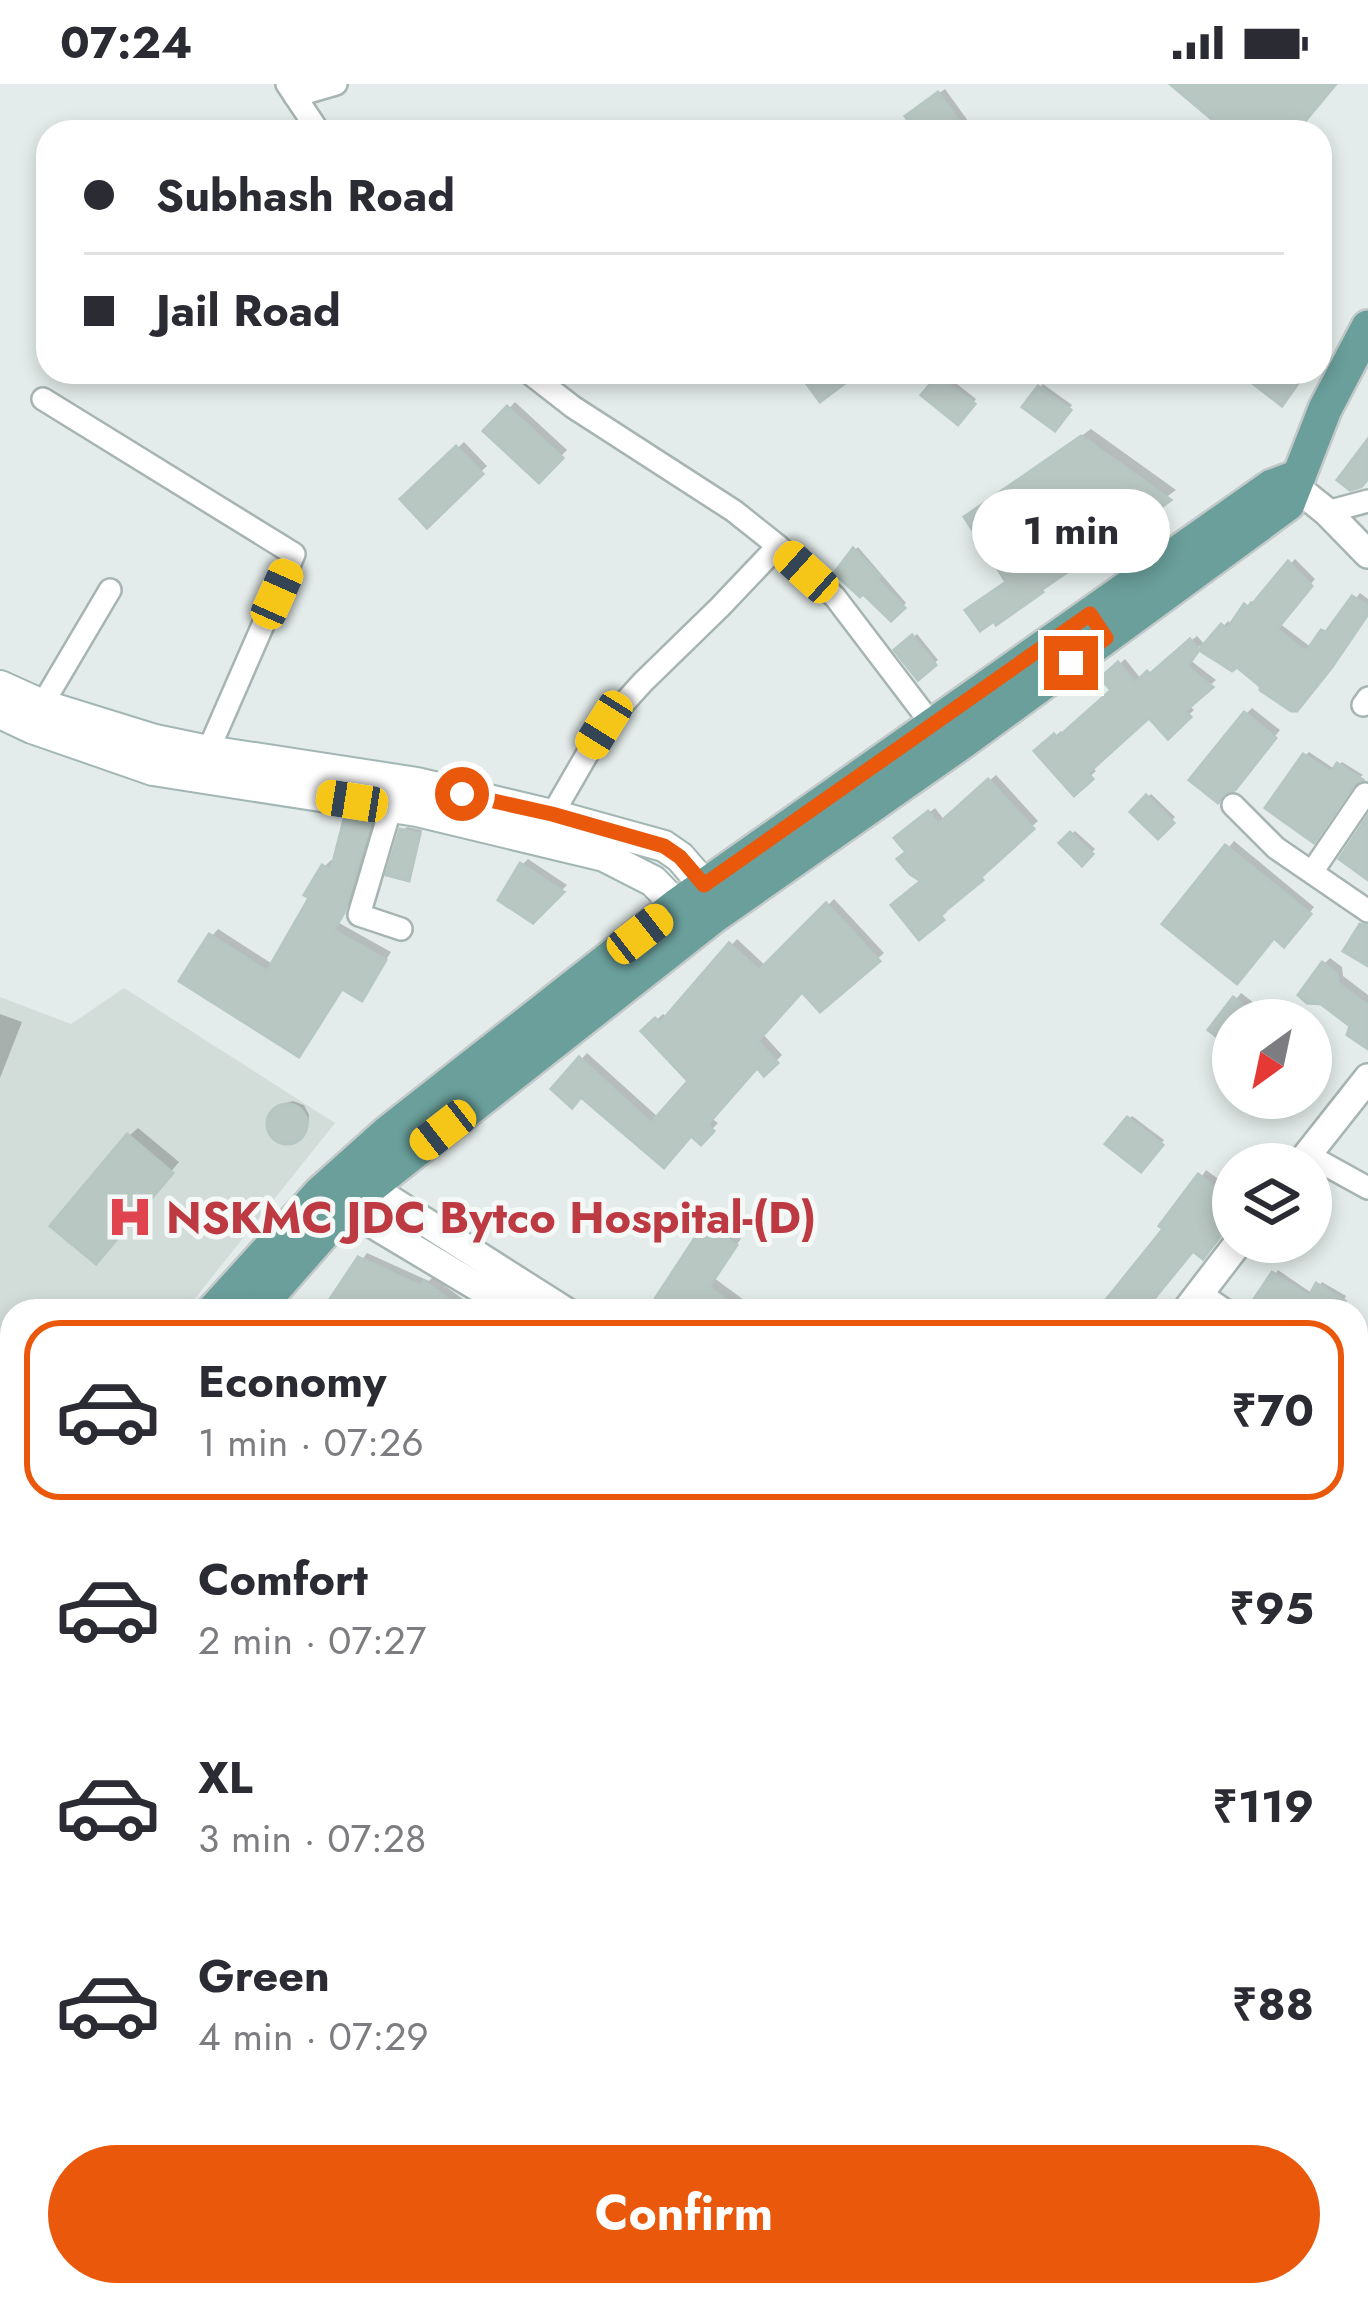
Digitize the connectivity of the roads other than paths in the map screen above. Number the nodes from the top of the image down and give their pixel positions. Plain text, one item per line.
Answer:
1 (336, 84) edge
2 (291, 90) edge
3 (311, 120) edge
4 (1368, 327) edge
5 (544, 384) edge
6 (43, 399) dead end
7 (1293, 481) junction
8 (1368, 501) edge
9 (1327, 512) junction
10 (778, 546) junction
11 (1368, 554) edge
12 (110, 590) dead end
13 (0, 686) edge
14 (42, 705) junction
15 (0, 713) edge
16 (941, 738) junction
17 (208, 751) junction
18 (1365, 794) dead end
19 (1233, 805) dead end
20 (391, 807) junction
21 (552, 814) junction
22 (1312, 872) junction
23 (701, 907) junction
24 (1368, 911) edge
25 (401, 929) dead end
26 (1368, 1078) edge
27 (1317, 1143) edge
28 (1332, 1172) edge
29 (1368, 1188) edge
30 (345, 1190) junction
31 (1223, 1263) edge
32 (225, 1299) edge
33 (269, 1299) edge
34 (499, 1299) edge
35 (543, 1299) edge
36 (1195, 1299) edge

1 - 2 street
2 - 3 street
4 - 7 main road
5 - 10 street
6 - 17 street
7 - 9 street
7 - 16 main road
8 - 9 street
9 - 11 street
10 - 16 street
10 - 21 street
12 - 14 street
13 - 14 main road
14 - 17 main road
15 - 20 main road
16 - 23 main road
17 - 21 main road
18 - 22 street
19 - 22 street
20 - 23 main road
20 - 25 street
21 - 23 main road
22 - 24 street
23 - 30 main road
26 - 27 street
28 - 29 street
30 - 32 main road
30 - 33 main road
30 - 34 street
30 - 35 street
31 - 36 street

